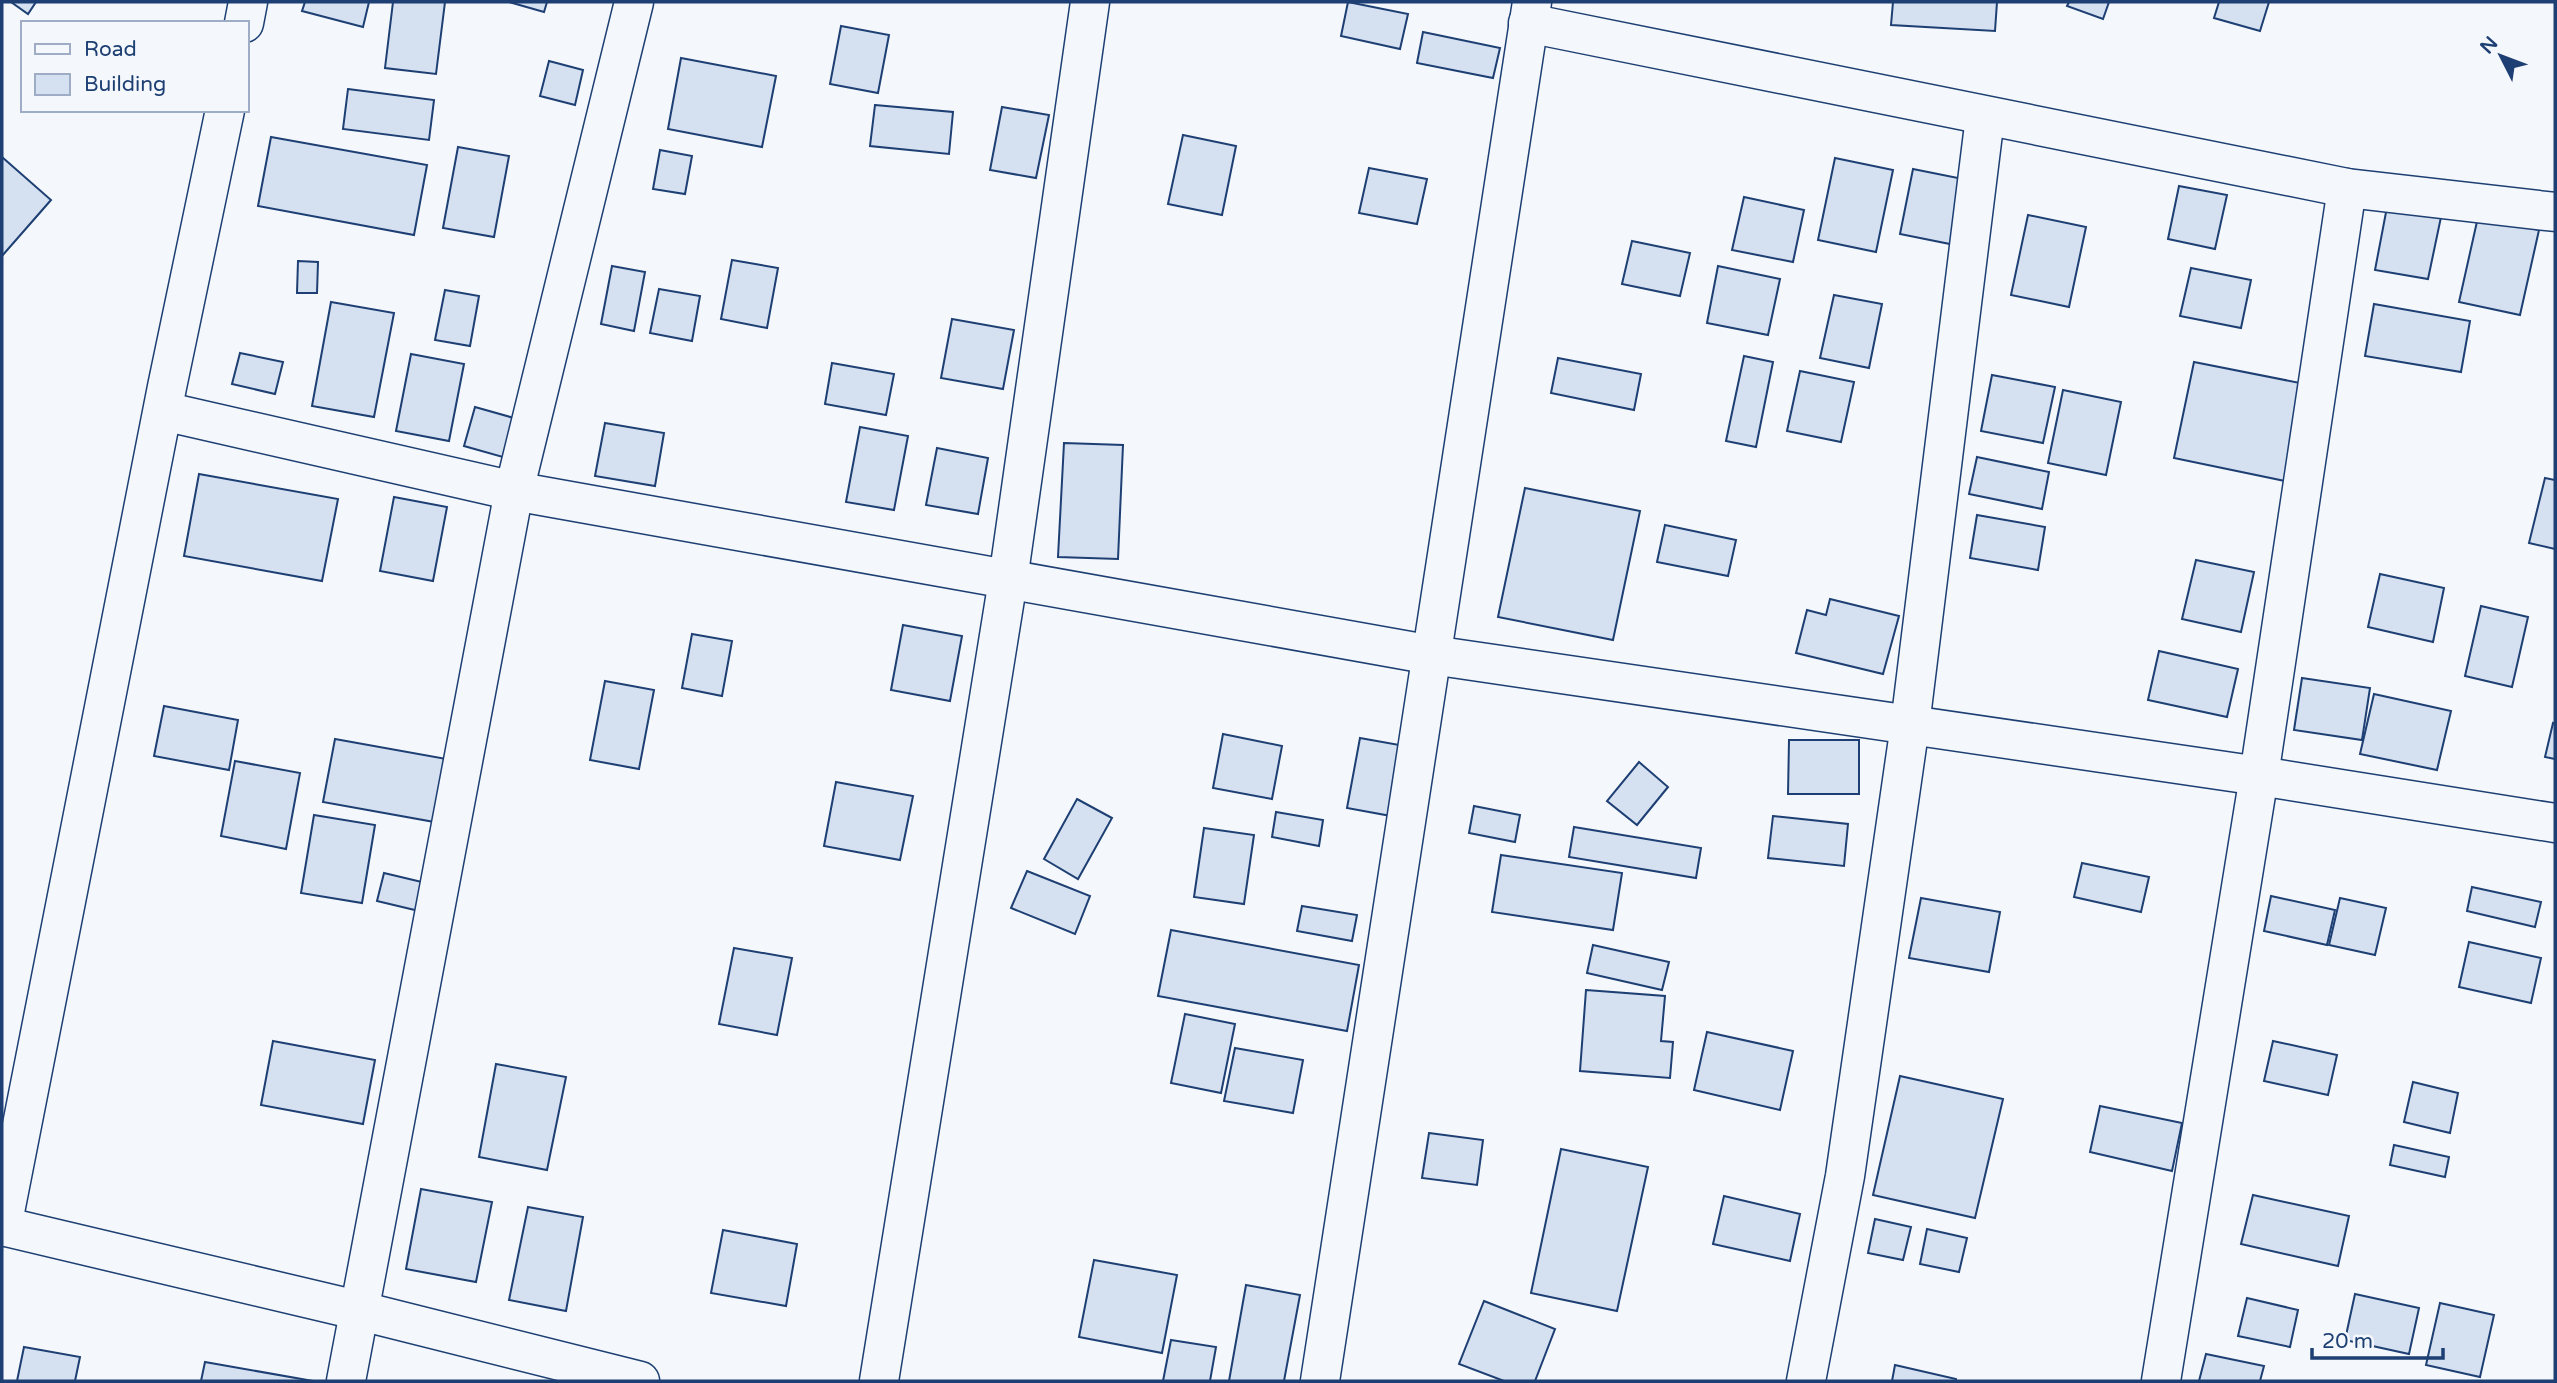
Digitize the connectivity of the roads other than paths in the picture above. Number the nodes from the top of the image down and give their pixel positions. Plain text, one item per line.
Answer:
1 (248, 2) edge
2 (634, 2) edge
3 (1090, 2) edge
4 (1530, 12) edge
5 (244, 21) edge
6 (225, 112) edge
7 (1985, 117) junction
8 (2347, 188) junction
9 (2555, 212) edge
10 (163, 411) junction
11 (514, 491) junction
12 (1008, 580) junction
13 (1432, 655) junction
14 (1910, 725) junction
15 (2259, 776) junction
16 (2555, 823) edge
17 (2, 1227) edge
18 (361, 1311) junction
19 (346, 1381) edge
20 (640, 1381) edge
21 (879, 1381) edge
22 (1320, 1381) edge
23 (1806, 1381) edge
24 (2161, 1381) edge

1 - 5 street
2 - 11 street
3 - 12 street
4 - 7 street
4 - 13 street
6 - 10 street
7 - 8 street
7 - 14 street
8 - 9 street
8 - 15 street
10 - 11 street
10 - 17 street
11 - 12 street
11 - 18 street
12 - 13 street
12 - 21 street
13 - 14 street
13 - 22 street
14 - 15 street
14 - 23 street
15 - 16 street
15 - 24 street
17 - 18 street
18 - 19 street
18 - 20 street

